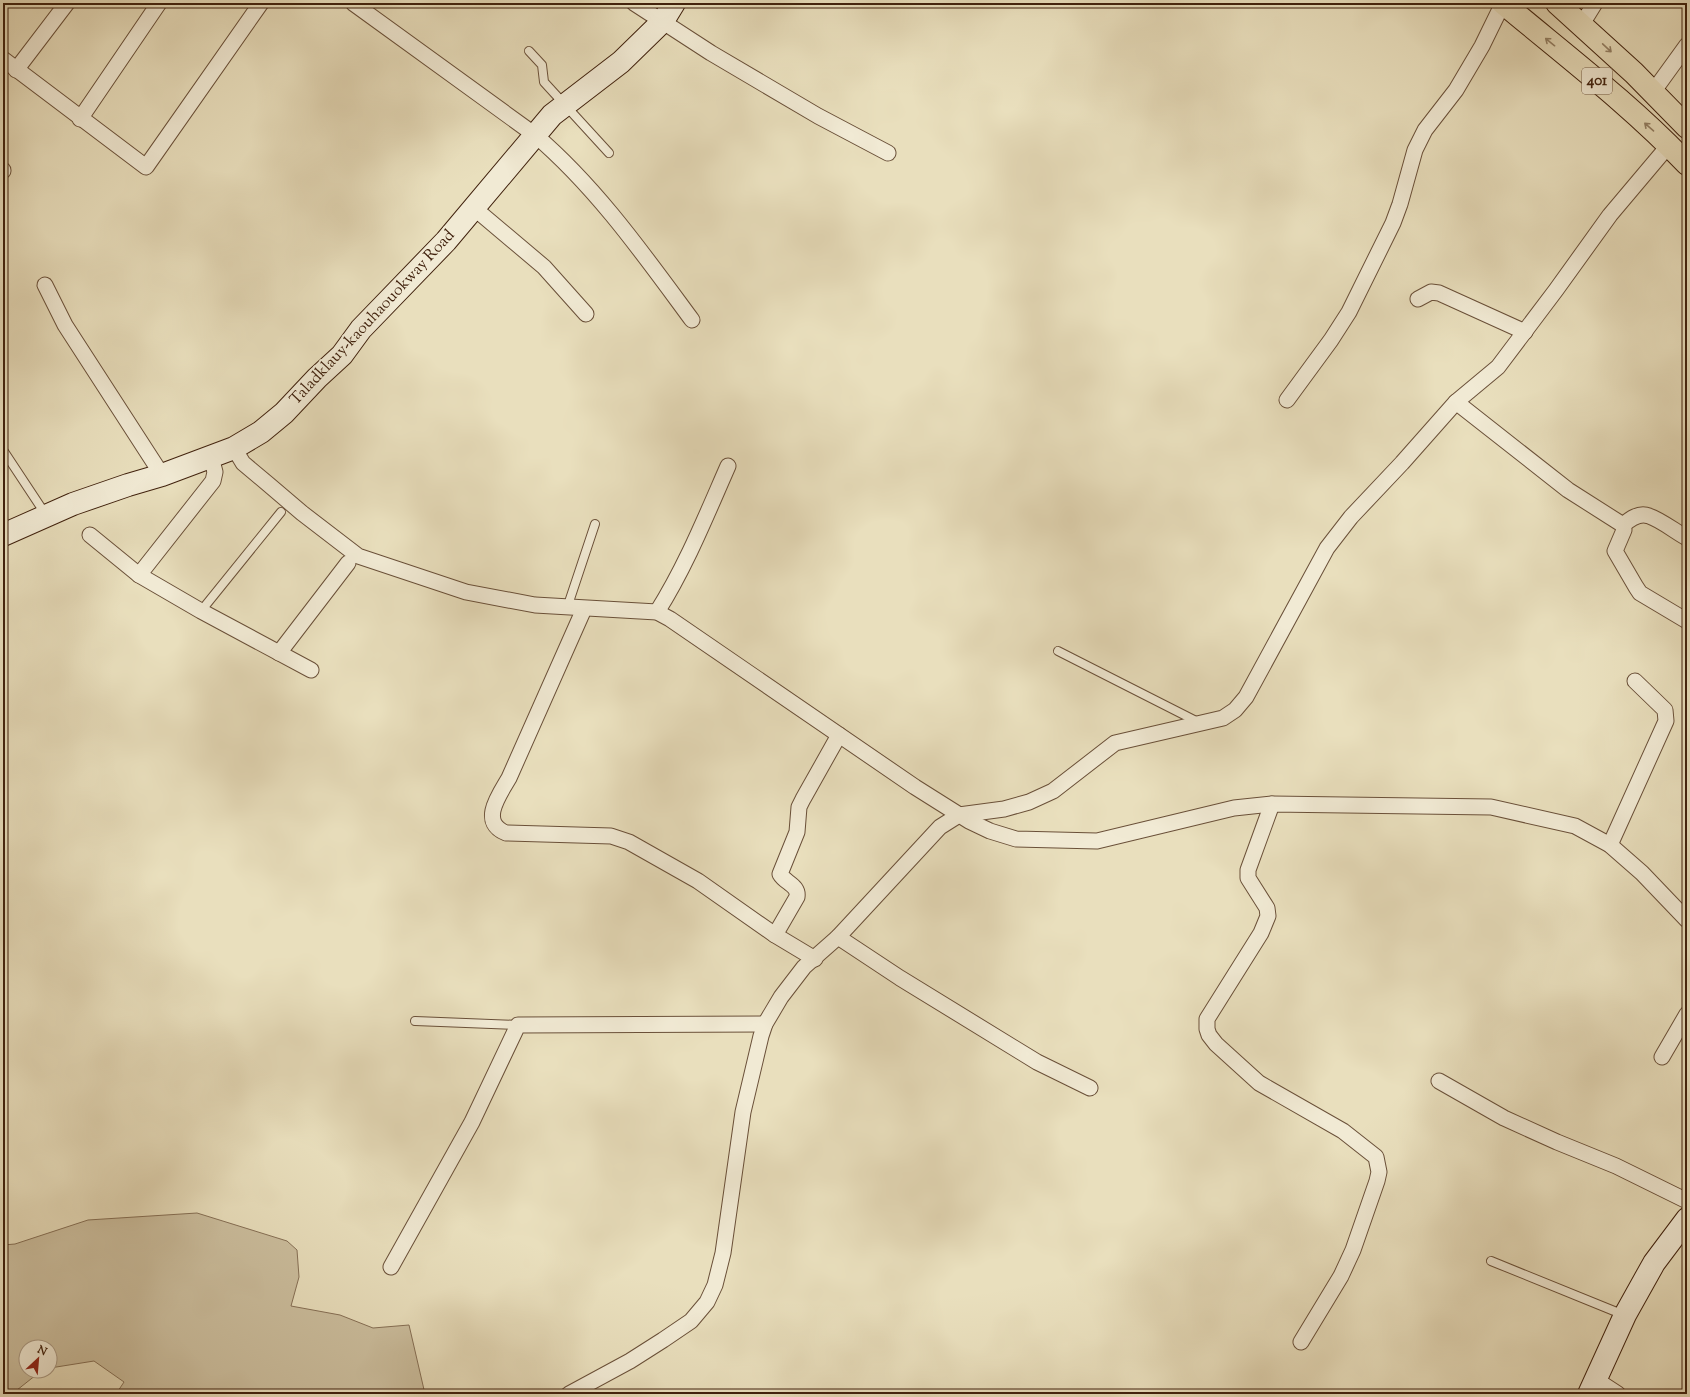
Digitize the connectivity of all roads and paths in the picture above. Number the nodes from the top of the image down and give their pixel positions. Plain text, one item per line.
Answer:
1 (67, 3) edge
2 (160, 3) edge
3 (261, 3) edge
4 (353, 3) edge
5 (634, 3) edge
6 (674, 3) edge
7 (1503, 3) edge
8 (1557, 3) edge
9 (1595, 3) edge
10 (662, 21) junction
11 (1582, 24) junction
12 (1687, 45) edge
13 (528, 51) dead end
14 (3, 59) edge
15 (16, 70) junction
16 (1653, 92) junction
17 (566, 105) junction
18 (80, 119) junction
19 (1687, 127) edge
20 (535, 135) junction
21 (1669, 145) junction
22 (609, 153) dead end
23 (888, 153) dead end
24 (1687, 164) edge
25 (474, 208) junction
26 (45, 285) dead end
27 (1418, 299) dead end
28 (586, 314) dead end
29 (692, 320) dead end
30 (1525, 332) junction
31 (1287, 400) dead end
32 (1456, 402) junction
33 (234, 448) junction
34 (3, 450) edge
35 (211, 457) junction
36 (728, 466) dead end
37 (162, 475) junction
38 (281, 512) dead end
39 (47, 516) junction
40 (595, 524) dead end
41 (1623, 525) junction
42 (3, 535) edge
43 (90, 535) dead end
44 (1687, 538) edge
45 (348, 563) dead end
46 (139, 575) junction
47 (567, 608) junction
48 (584, 609) junction
49 (201, 611) junction
50 (657, 612) junction
51 (1687, 621) edge
52 (1058, 651) dead end
53 (279, 653) junction
54 (310, 670) dead end
55 (1635, 681) dead end
56 (1200, 723) junction
57 (839, 735) junction
58 (1272, 804) junction
59 (959, 815) junction
60 (1610, 845) junction
61 (1687, 920) edge
62 (775, 935) junction
63 (838, 937) junction
64 (815, 959) junction
65 (1687, 1014) edge
66 (415, 1021) dead end
67 (766, 1024) junction
68 (518, 1025) junction
69 (1662, 1057) dead end
70 (1439, 1081) dead end
71 (1090, 1088) dead end
72 (1687, 1201) edge
73 (1687, 1219) edge
74 (1491, 1261) dead end
75 (391, 1267) dead end
76 (1624, 1315) junction
77 (1301, 1342) dead end
78 (1592, 1387) edge
79 (569, 1394) edge
80 (1618, 1394) edge

1 - 15 street
2 - 18 street
3 - 18 street
4 - 20 street
5 - 10 street
6 - 10 street, Taladklauy-kaouhaouokway Road
21 -> 7 main road, 401
7 - 31 street
8 - 11 main road, 401
9 - 11 street
10 - 17 street, Taladklauy-kaouhaouokway Road
10 - 23 street
11 -> 16 main road, 401
12 - 16 street
13 - 17 lane
14 - 15 street
15 - 18 street
16 - 19 main road, 401
17 - 20 street, Taladklauy-kaouhaouokway Road
17 - 22 lane
20 - 25 street, Taladklauy-kaouhaouokway Road
20 - 29 street
21 - 24 main road, 401
21 - 30 street
25 - 28 street
25 - 33 street, Taladklauy-kaouhaouokway Road
26 - 37 street
27 - 30 street
30 - 32 street
32 - 41 street
32 - 56 street
33 - 35 street, Taladklauy-kaouhaouokway Road
33 - 47 street
34 - 39 lane
35 - 37 street, Taladklauy-kaouhaouokway Road
35 - 46 street
36 - 50 street
37 - 39 street, Taladklauy-kaouhaouokway Road
38 - 49 lane
39 - 42 street, Taladklauy-kaouhaouokway Road
40 - 47 lane
41 - 44 street
41 - 51 street
43 - 46 street
45 - 53 street
46 - 49 street
47 - 48 street
48 - 50 street
48 - 62 street
49 - 53 street
50 - 57 street
52 - 56 lane
53 - 54 street
55 - 60 street
56 - 59 street
57 - 59 street
57 - 62 street
58 - 59 street
58 - 60 street
58 - 77 street
59 - 63 street
60 - 61 street
62 - 64 street
63 - 64 street
63 - 71 street
64 - 67 street
65 - 69 street
66 - 68 lane
67 - 68 street
67 - 79 street
68 - 75 street
70 - 72 street
73 - 76 street
74 - 76 lane
76 - 78 street
78 - 80 street

